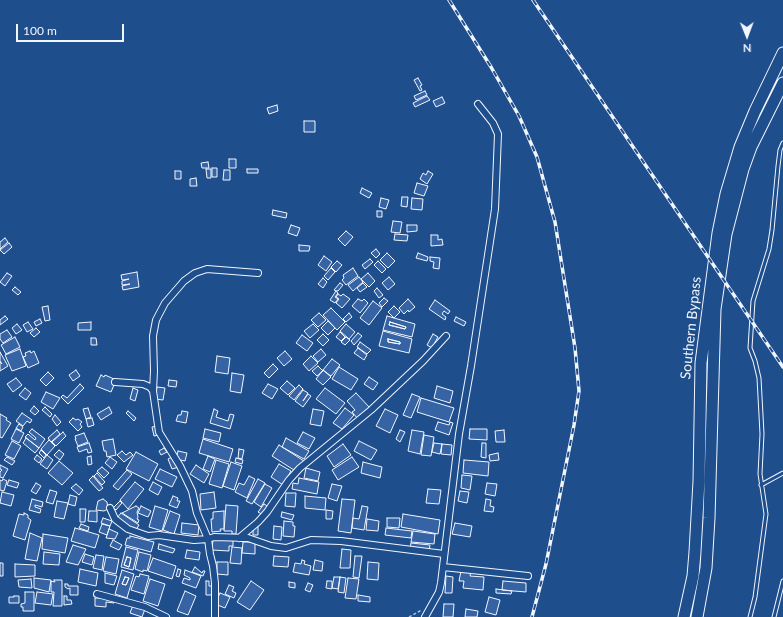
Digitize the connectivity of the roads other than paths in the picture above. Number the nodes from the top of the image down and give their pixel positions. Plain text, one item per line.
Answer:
1 (783, 53) edge
2 (783, 83) edge
3 (478, 104) dead end
4 (783, 143) edge
5 (258, 273) dead end
6 (446, 336) dead end
7 (116, 382) dead end
8 (153, 391) junction
9 (783, 473) edge
10 (761, 485) junction
11 (110, 508) dead end
12 (239, 538) junction
13 (208, 539) junction
14 (444, 554) junction
15 (443, 567) junction
16 (528, 576) dead end
17 (783, 581) edge
18 (97, 594) dead end
19 (426, 615) edge
20 (166, 617) edge
21 (215, 617) edge
22 (684, 617) edge
23 (697, 617) edge
24 (750, 617) edge
25 (774, 617) edge

1 - 22 highway, Southern Bypass
2 - 23 highway, Southern Bypass
3 - 14 street
4 - 10 lane
5 - 8 street
6 - 12 street
7 - 8 street
8 - 13 street
9 - 10 lane
10 - 24 lane
11 - 13 street
12 - 13 street
12 - 14 street
13 - 21 street
14 - 15 street
15 - 16 street
15 - 19 street
17 - 25 lane
18 - 20 street

